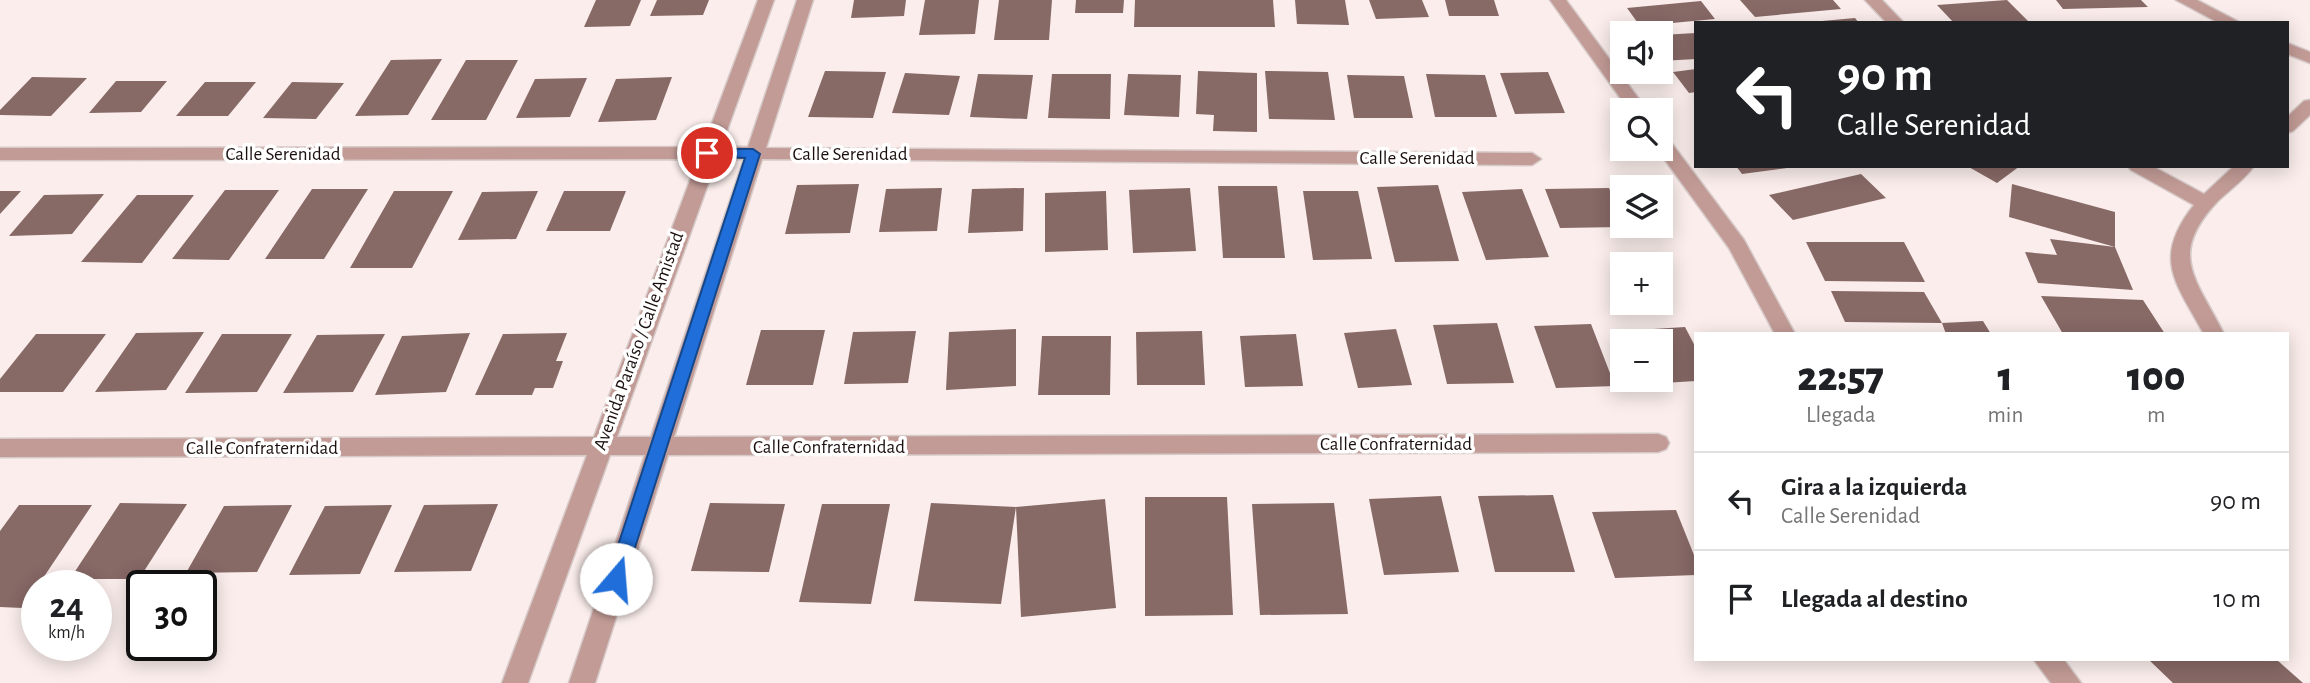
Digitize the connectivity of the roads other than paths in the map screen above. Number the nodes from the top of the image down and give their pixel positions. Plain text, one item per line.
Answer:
1 (766, 0) edge
2 (805, 0) edge
3 (1558, 0) edge
4 (1873, 0) edge
5 (2184, 0) edge
6 (1894, 21) edge
7 (2229, 21) edge
8 (2289, 49) edge
9 (2310, 58) edge
10 (1629, 98) edge
11 (2310, 105) edge
12 (2289, 125) edge
13 (707, 153) junction
14 (0, 154) edge
15 (753, 154) junction
16 (1673, 157) edge
17 (1532, 159) dead end
18 (2141, 168) edge
19 (2243, 168) edge
20 (2206, 203) junction
21 (1784, 332) edge
22 (2213, 332) edge
23 (1658, 443) dead end
24 (0, 448) edge
25 (600, 448) junction
26 (659, 448) junction
27 (2048, 661) edge
28 (515, 683) edge
29 (582, 683) edge
30 (2068, 683) edge

1 - 13 street, Avenida Paraíso / Calle Amistad
2 - 15 street
3 - 10 street
4 - 6 street
5 - 7 street
8 - 9 street
11 - 12 street
13 - 14 street, Calle Serenidad
13 - 15 street, Calle Serenidad
13 - 25 street, Avenida Paraíso / Calle Amistad
15 - 17 street, Calle Serenidad
15 - 26 street
16 - 21 street
18 - 20 street
19 - 20 street
20 - 22 street
23 - 26 street, Calle Confraternidad
24 - 25 street, Calle Confraternidad
25 - 26 street, Calle Confraternidad
25 - 28 street, Avenida Paraíso / Calle Amistad
26 - 29 street
27 - 30 street

